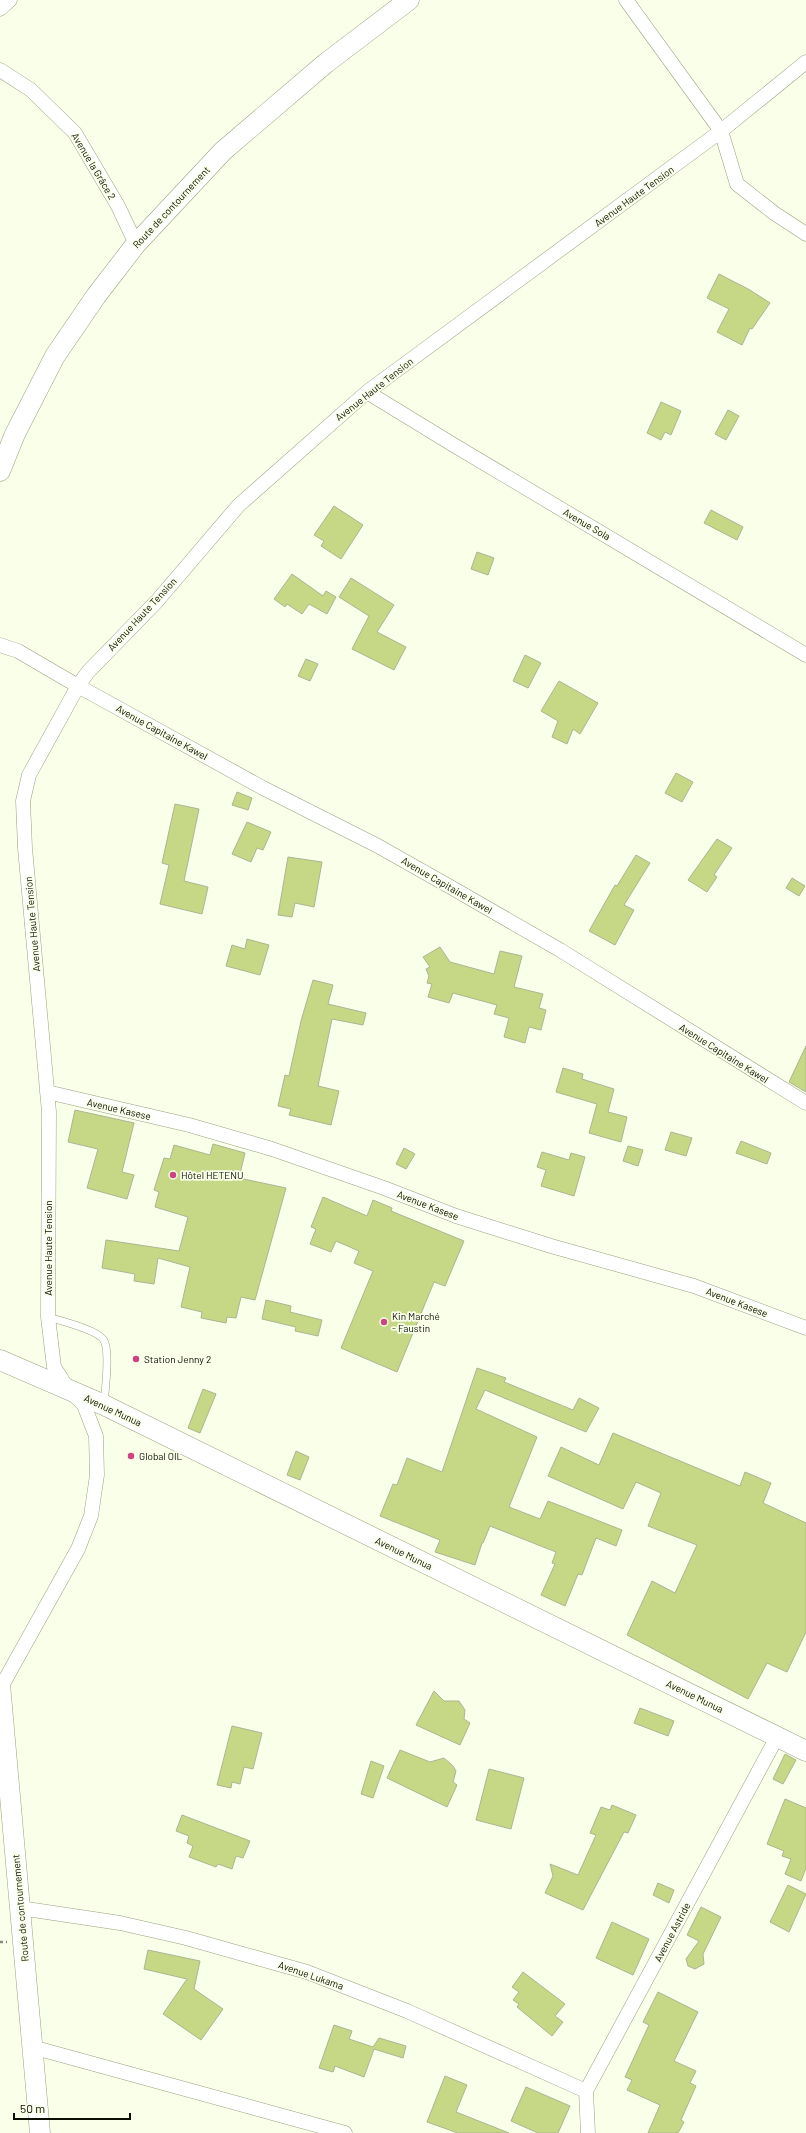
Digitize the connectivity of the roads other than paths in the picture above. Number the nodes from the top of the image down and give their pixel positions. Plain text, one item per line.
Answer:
1 (10, 0) edge
2 (409, 0) edge
3 (626, 0) edge
4 (0, 9) edge
5 (806, 62) edge
6 (0, 70) edge
7 (721, 131) junction
8 (806, 234) edge
9 (136, 244) junction
10 (368, 392) junction
11 (0, 471) edge
12 (0, 645) edge
13 (806, 655) edge
14 (78, 686) junction
15 (48, 1092) junction
16 (806, 1103) edge
17 (48, 1317) junction
18 (806, 1328) edge
19 (0, 1360) edge
20 (68, 1389) junction
21 (104, 1405) junction
22 (0, 1684) edge
23 (0, 1689) edge
24 (778, 1737) junction
25 (806, 1750) edge
26 (20, 1908) junction
27 (32, 2047) junction
28 (586, 2091) junction
29 (40, 2133) edge
30 (345, 2133) edge
31 (588, 2133) edge

1 - 4 street
2 - 9 street, Route de contournement
3 - 7 street
5 - 7 street, Avenue Haute Tension
6 - 9 street, Avenue la Grâce 2
7 - 8 street
7 - 10 street, Avenue Haute Tension
9 - 11 street, Route de contournement
10 - 13 street, Avenue Sola
10 - 14 street, Avenue Haute Tension
12 - 14 street
14 - 15 street, Avenue Haute Tension
14 - 16 street, Avenue Capitaine Kawel
15 - 17 street, Avenue Haute Tension
15 - 18 street, Avenue Kasese
17 - 20 street, Avenue Haute Tension
17 - 21 lane
19 - 20 street, Avenue Munua
20 - 21 street, Avenue Munua
20 - 23 street, Avenue Haute Tension
21 - 24 street, Avenue Munua
22 - 23 street, Route de contournement
23 - 26 street, Route de contournement
24 - 25 street, Avenue Munua
24 - 28 street, Avenue Astride
26 - 27 street, Route de contournement
26 - 28 street, Avenue Lukama
27 - 29 street, Route de contournement
27 - 30 street
28 - 31 street

